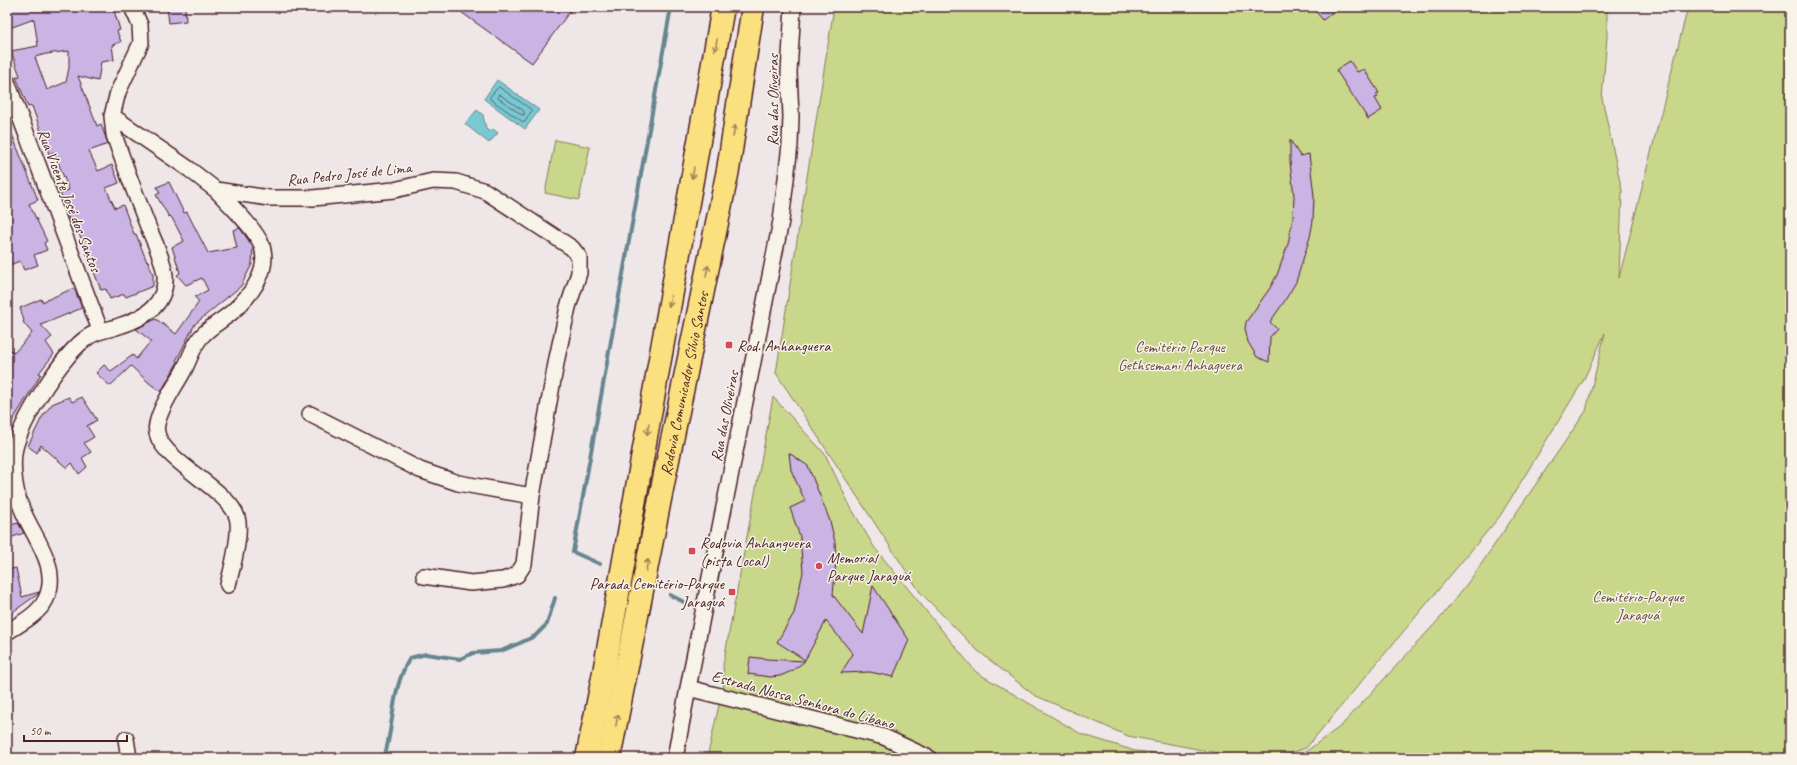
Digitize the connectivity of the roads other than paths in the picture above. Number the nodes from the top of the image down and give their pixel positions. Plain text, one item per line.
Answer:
1 (132, 7) edge
2 (723, 7) edge
3 (753, 7) edge
4 (793, 7) edge
5 (7, 82) edge
6 (112, 116) junction
7 (216, 190) junction
8 (100, 330) junction
9 (310, 414) dead end
10 (532, 496) junction
11 (424, 576) dead end
12 (228, 585) dead end
13 (7, 632) edge
14 (688, 688) junction
15 (126, 739) dead end
16 (129, 758) edge
17 (587, 758) edge
18 (609, 758) edge
19 (675, 758) edge
20 (929, 758) edge

1 - 6 street
2 -> 17 highway, Rodovia Comunicador Silvio Santos
18 -> 3 highway, Rodovia Comunicador Silvio Santos
4 - 14 street, Rua das Oliveiras
5 - 8 street, Rua Vicente José dos Santos
6 - 7 street, Rua Pedro José de Lima
6 - 8 street
7 - 10 street, Rua Pedro José de Lima
7 - 12 street
8 - 13 street
9 - 10 street
10 - 11 street
14 - 19 street, Rua das Oliveiras
14 - 20 street, Estrada Nossa Senhora do Libano
15 - 16 street

